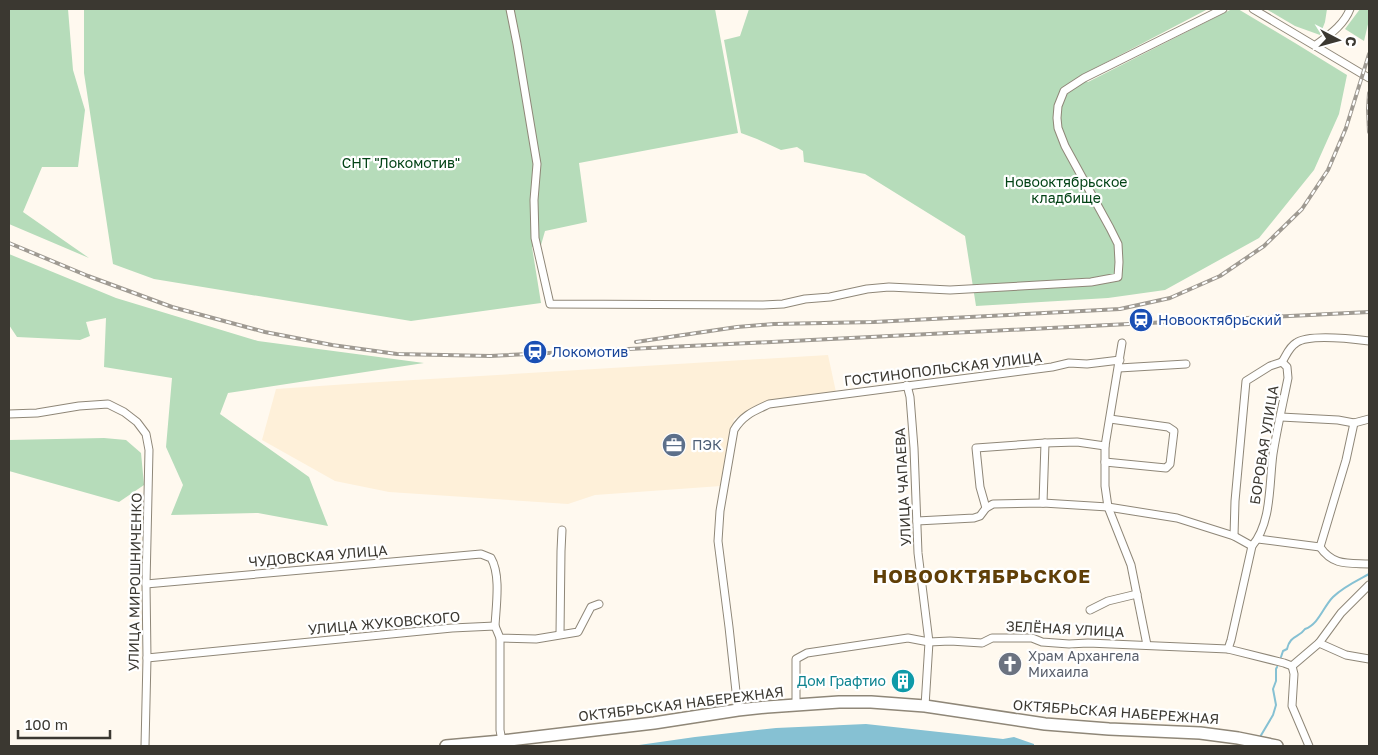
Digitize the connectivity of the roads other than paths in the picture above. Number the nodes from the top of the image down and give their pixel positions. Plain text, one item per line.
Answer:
1 (510, 9) edge
2 (1223, 9) edge
3 (1253, 9) edge
4 (1350, 9) edge
5 (1316, 46) junction
6 (1369, 78) edge
7 (1369, 341) edge
8 (1122, 343) dead end
9 (1282, 362) junction
10 (1119, 364) junction
11 (1186, 364) dead end
12 (907, 385) junction
13 (9, 414) edge
14 (1280, 417) junction
15 (1369, 418) edge
16 (1110, 419) junction
17 (1354, 423) junction
18 (1045, 443) junction
19 (1105, 446) junction
20 (1105, 462) junction
21 (1043, 503) junction
22 (1108, 507) junction
23 (986, 508) junction
24 (917, 521) junction
25 (562, 530) dead end
26 (1234, 536) junction
27 (1258, 539) junction
28 (1252, 546) junction
29 (1320, 547) junction
30 (1369, 564) edge
31 (146, 584) junction
32 (1369, 585) edge
33 (1137, 594) junction
34 (599, 604) dead end
35 (1090, 610) dead end
36 (496, 626) junction
37 (560, 634) junction
38 (500, 638) junction
39 (930, 642) junction
40 (1319, 643) junction
41 (1147, 645) junction
42 (1228, 649) junction
43 (147, 658) junction
44 (1369, 659) edge
45 (1292, 666) junction
46 (796, 704) junction
47 (925, 706) junction
48 (738, 710) junction
49 (502, 741) junction
50 (145, 746) edge
51 (446, 746) edge
52 (1277, 746) edge
53 (1309, 746) edge

1 - 2 street
3 - 5 street
4 - 5 street
5 - 6 street
7 - 9 street
8 - 10 street
9 - 14 street, БОРОВАЯ УЛИЦА
9 - 26 street, БОРОВАЯ УЛИЦА
10 - 11 street, ГОСТИНОПОЛЬСКАЯ УЛИЦА
10 - 12 street, ГОСТИНОПОЛЬСКАЯ УЛИЦА
10 - 16 street
12 - 24 street, УЛИЦА ЧАПАЕВА
12 - 48 street, ГОСТИНОПОЛЬСКАЯ УЛИЦА
13 - 31 street, УЛИЦА МИРОШНИЧЕНКО
14 - 17 street
14 - 27 street, БОРОВАЯ УЛИЦА
15 - 17 street
16 - 19 street
16 - 20 street
17 - 29 street
18 - 19 street
18 - 21 street
18 - 23 street
19 - 20 street
20 - 22 street
21 - 22 street
21 - 23 street
22 - 26 street
22 - 33 street
23 - 24 street
24 - 39 street, УЛИЦА ЧАПАЕВА
25 - 37 street
26 - 28 street
27 - 28 street, БОРОВАЯ УЛИЦА
27 - 29 street
28 - 42 street
29 - 30 street
31 - 36 street, ЧУДОВСКАЯ УЛИЦА
31 - 43 street, УЛИЦА МИРОШНИЧЕНКО
32 - 40 street
33 - 35 street
33 - 41 street
34 - 37 street
36 - 38 street
36 - 43 street, УЛИЦА ЖУКОВСКОГО
37 - 38 street
38 - 49 street
39 - 41 street, ЗЕЛЁНАЯ УЛИЦА
39 - 46 street, ЗЕЛЁНАЯ УЛИЦА
39 - 47 street, УЛИЦА ЧАПАЕВА
40 - 44 street
40 - 45 street
41 - 42 street, ЗЕЛЁНАЯ УЛИЦА
42 - 45 street, ЗЕЛЁНАЯ УЛИЦА
43 - 50 street, УЛИЦА МИРОШНИЧЕНКО
45 - 53 street
46 - 47 main road, ОКТЯБРЬСКАЯ НАБЕРЕЖНАЯ
46 - 48 main road, ОКТЯБРЬСКАЯ НАБЕРЕЖНАЯ
47 - 52 main road, ОКТЯБРЬСКАЯ НАБЕРЕЖНАЯ
48 - 49 main road, ОКТЯБРЬСКАЯ НАБЕРЕЖНАЯ
49 - 51 main road, ОКТЯБРЬСКАЯ НАБЕРЕЖНАЯ

